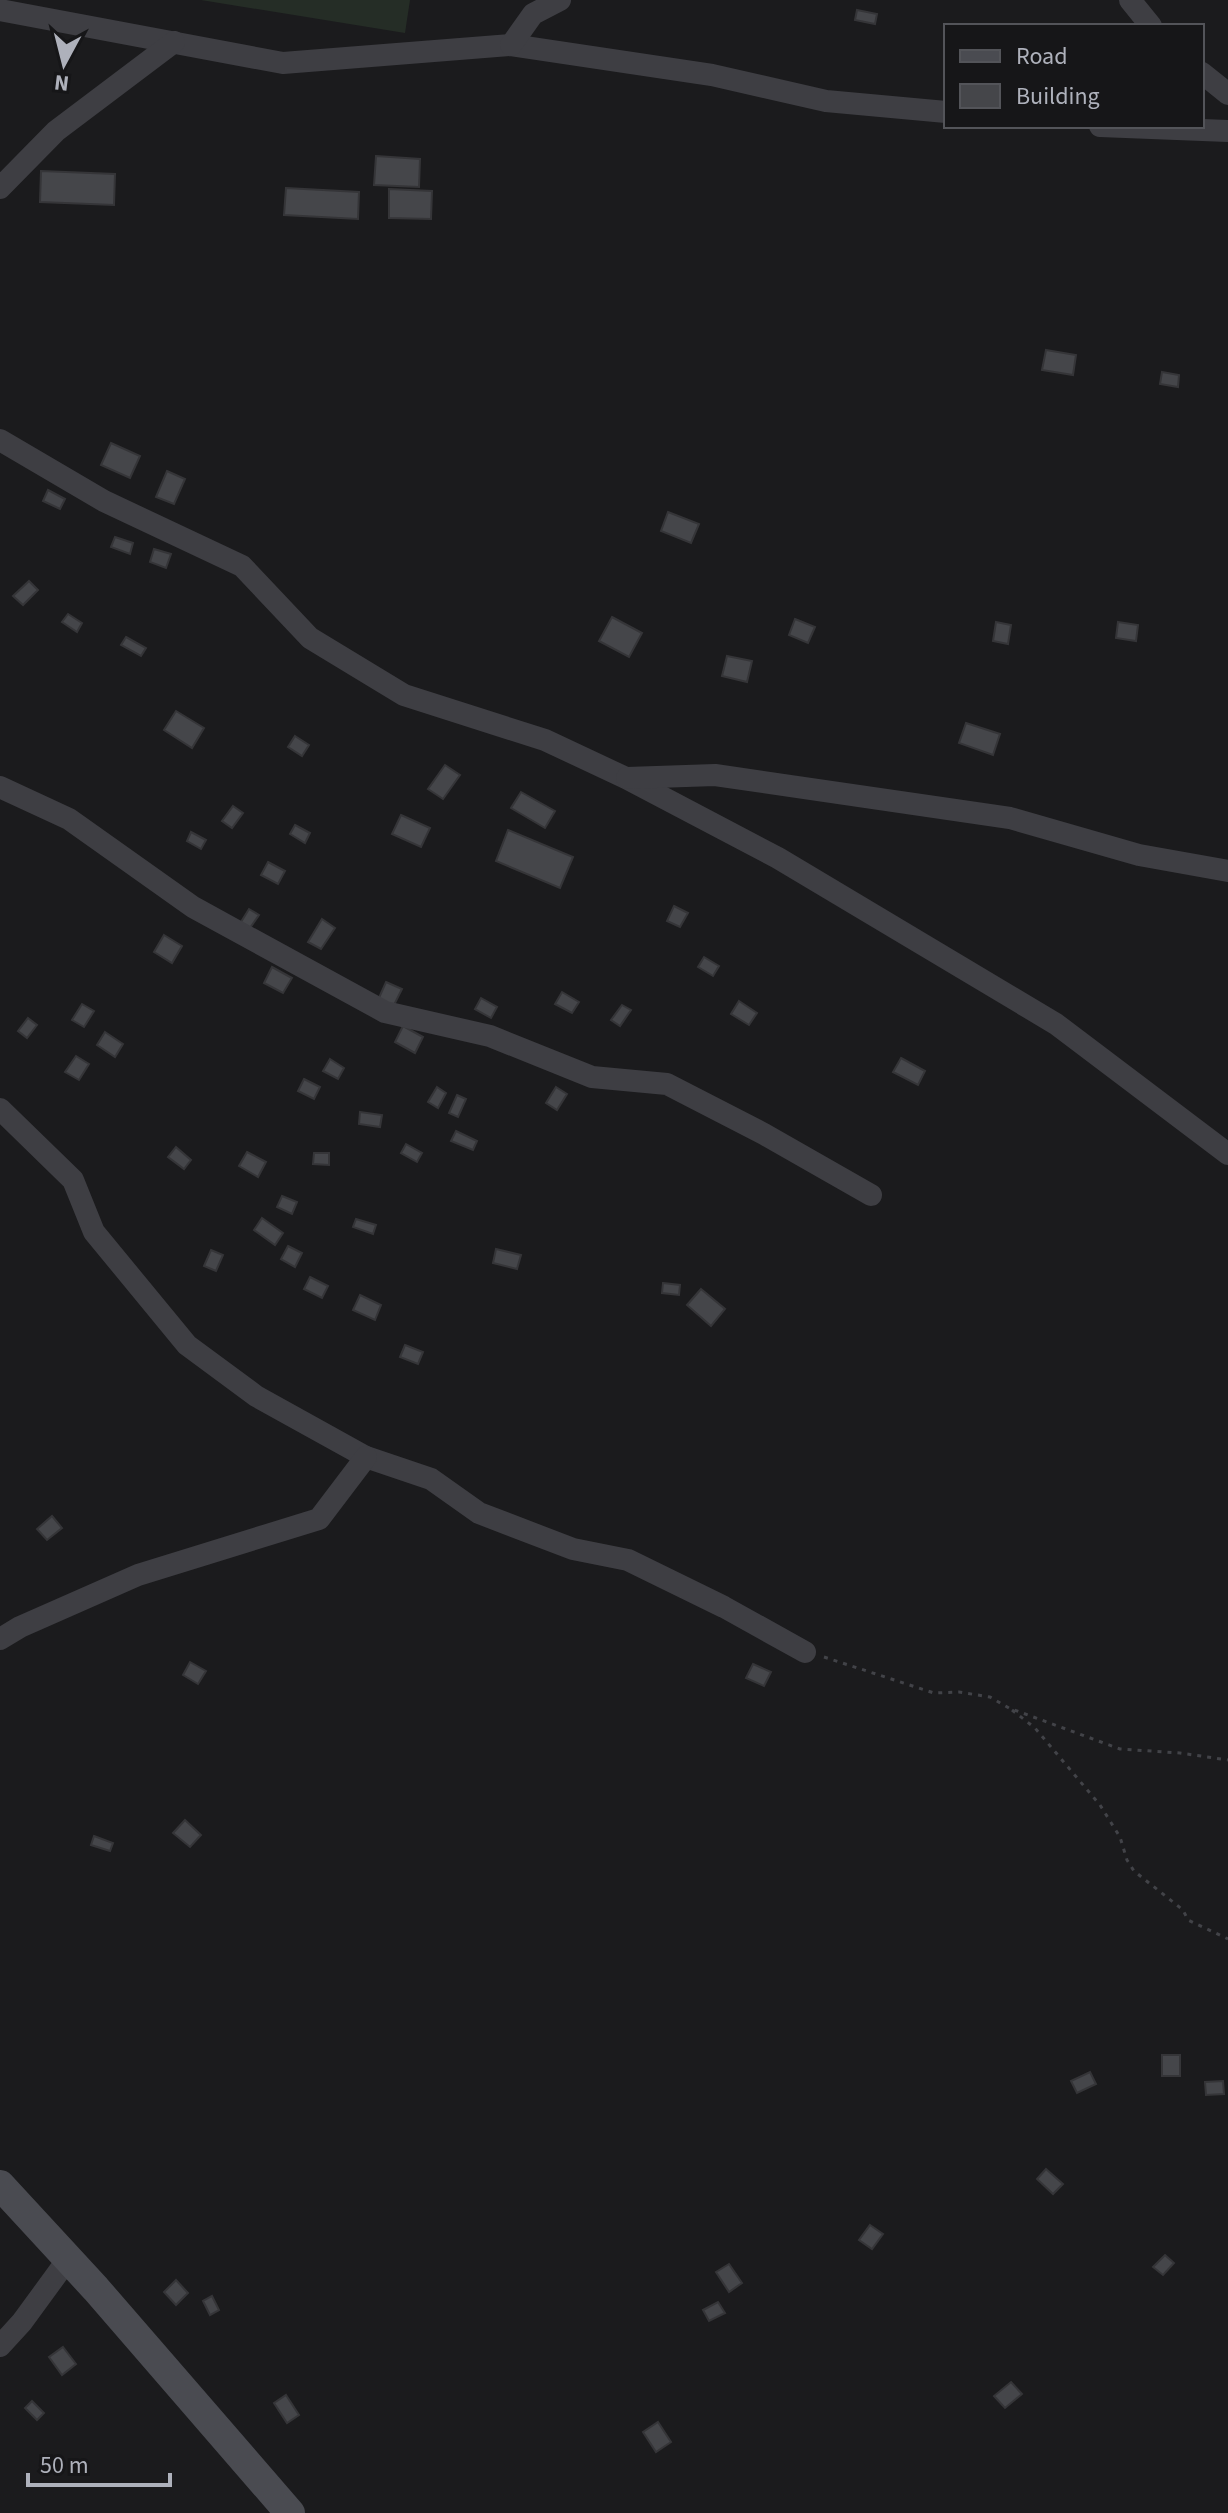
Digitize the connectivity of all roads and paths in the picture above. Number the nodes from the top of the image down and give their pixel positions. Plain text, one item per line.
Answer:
1 (560, 0) edge
2 (1130, 0) edge
3 (0, 10) edge
4 (1149, 24) edge
5 (174, 42) junction
6 (511, 45) junction
7 (1204, 75) edge
8 (1228, 94) edge
9 (944, 112) edge
10 (1151, 128) edge
11 (1228, 131) edge
12 (0, 188) edge
13 (0, 440) edge
14 (626, 778) junction
15 (0, 787) edge
16 (1228, 871) edge
17 (1, 1111) edge
18 (1228, 1154) edge
19 (871, 1195) dead end
20 (366, 1457) junction
21 (0, 1639) edge
22 (805, 1652) joint
23 (1009, 1708) junction
24 (1228, 1760) edge
25 (1228, 1939) edge
26 (0, 2185) edge
27 (68, 2259) junction
28 (0, 2346) edge
29 (290, 2513) edge

1 - 6 street
2 - 4 street
3 - 5 street
5 - 6 street
5 - 12 street
6 - 9 street
7 - 8 street
10 - 11 street
13 - 14 street
14 - 16 street
14 - 18 street
15 - 19 street
17 - 20 street
20 - 21 street
20 - 22 street
22 - 23 path
23 - 24 path
23 - 25 path
26 - 27 main road
27 - 28 street
27 - 29 main road

